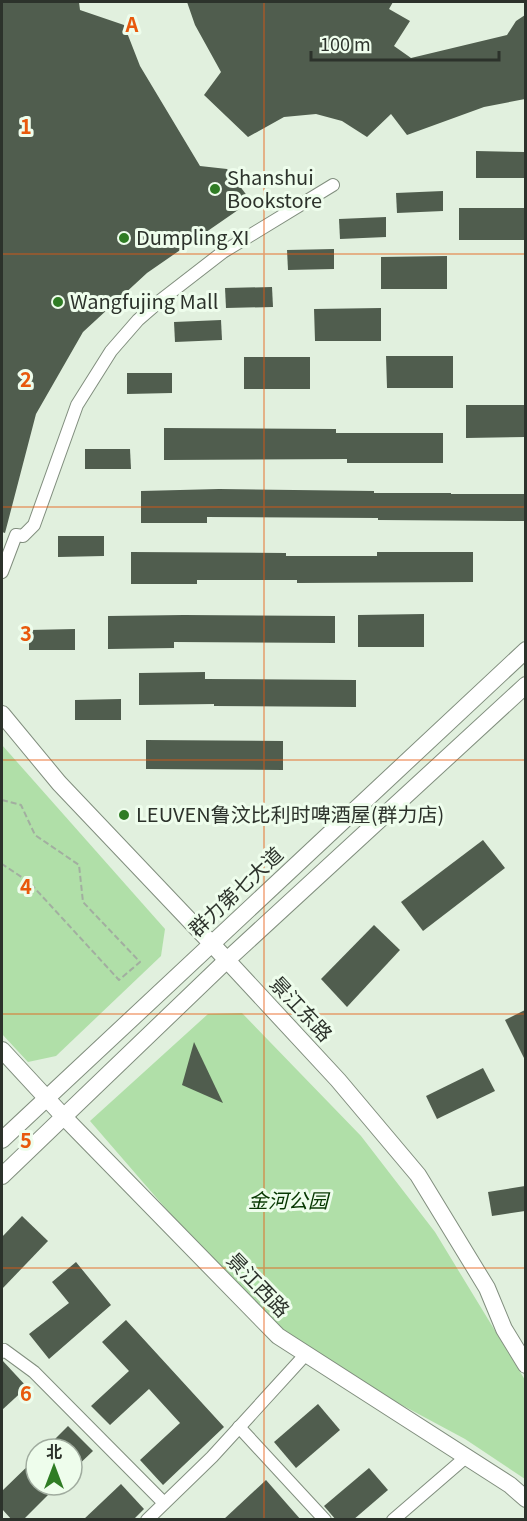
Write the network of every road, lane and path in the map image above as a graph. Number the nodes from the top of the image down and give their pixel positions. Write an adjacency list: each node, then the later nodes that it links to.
1 (333, 185): 2 (street)
2 (2, 572)
3 (525, 650): 8 (main road, 群力第七大道)
4 (525, 685): 9 (main road)
5 (2, 714): 8 (main road, 景江东路)
6 (2, 800): 7 (path)
7 (2, 864)
8 (212, 943): 9 (main road, 景江东路); 11 (main road, 群力第七大道)
9 (227, 960): 12 (main road); 17 (main road, 景江东路)
10 (2, 1050): 11 (main road, 景江西路)
11 (47, 1098): 12 (main road, 景江西路); 13 (main road, 群力第七大道)
12 (63, 1117): 14 (main road); 16 (main road, 景江西路)
13 (2, 1140)
14 (2, 1176)
15 (2, 1352): 21 (street)
16 (306, 1354): 18 (street); 19 (main road, 景江西路)
17 (525, 1365)
18 (239, 1426): 21 (street); 23 (street)
19 (466, 1457): 20 (main road, 景江西路); 24 (street)
20 (525, 1499)
21 (164, 1503): 22 (street)
22 (147, 1520)
23 (325, 1520)
24 (393, 1520)

